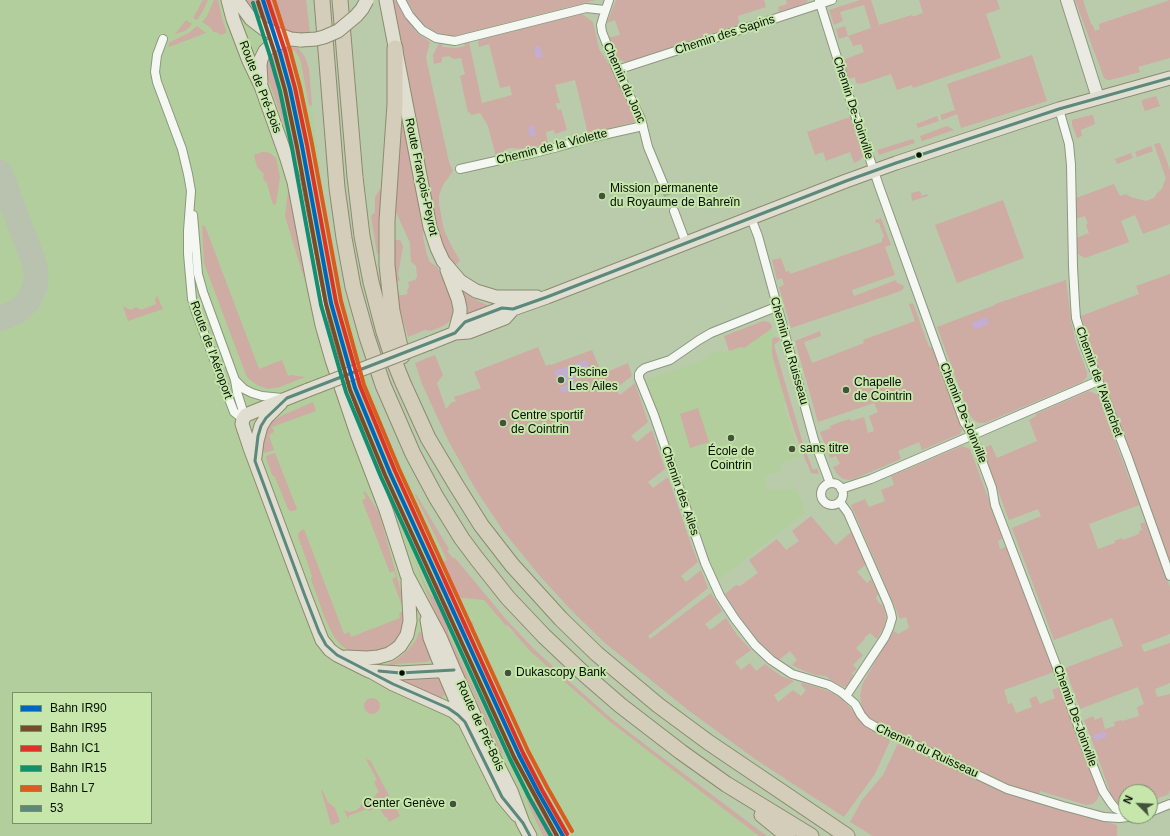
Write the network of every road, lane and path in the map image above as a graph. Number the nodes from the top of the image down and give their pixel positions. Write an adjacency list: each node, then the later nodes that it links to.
1 (228, 0): 18 (main road, Route de Pré-Bois)
2 (237, 0): 14 (main road)
3 (322, 0): 50 (highway)
4 (340, 0): 38 (highway)
5 (367, 0): 14 (main road, bridge)
6 (386, 0): 15 (main road, Route François-Peyrot)
7 (401, 0): 12 (street)
8 (609, 0): 12 (street, Chemin du Jonc)
9 (832, 0): 11 (street, Chemin des Sapins)
10 (1067, 0): 19 (street)
11 (819, 2): 16 (street, Chemin des Sapins); 23 (street, Chemin De-Joinville)
12 (605, 10): 16 (street, Chemin du Jonc)
13 (163, 39): 25 (street, Route de l'Aéroport)
14 (296, 40): 18 (main road)
15 (395, 48): 29 (main road, Route François-Peyrot); 38 (highway)
16 (617, 70): 21 (street, Chemin du Jonc)
17 (1170, 78): 19 (main road)
18 (261, 86): 43 (main road, Route de Pré-Bois)
19 (1098, 98): 20 (main road)
20 (1059, 109): 23 (main road); 34 (street, Chemin de l'Avanchet)
21 (643, 126): 22 (street, Chemin de la Violette); 24 (street, Chemin du Jonc)
22 (460, 169)
23 (874, 171): 27 (main road); 37 (street, Chemin De-Joinville)
24 (665, 188)
25 (190, 204): 33 (street, Route de l'Aéroport); 36 (street, Route de l'Aéroport)
26 (674, 211): 28 (street)
27 (751, 218): 28 (main road); 31 (street, Chemin du Ruisseau)
28 (686, 243): 30 (main road)
29 (443, 261): 30 (main road, Route François-Peyrot); 32 (main road)
30 (547, 297): 32 (main road)
31 (776, 307): 40 (street, Chemin du Ruisseau); 48 (street, Chemin des Ailes)
32 (455, 333): 35 (main road, bridge)
33 (236, 380): 35 (street, Route de l'Aéroport); 36 (street, Route de l'Aéroport)
34 (1098, 381): 37 (street); 44 (street, Chemin de l'Avanchet)
35 (287, 398): 36 (main road); 39 (main road)
36 (243, 419): 39 (main road, Route de l'Aéroport)
37 (972, 434): 41 (street); 51 (street, Chemin De-Joinville)
38 (437, 453): 58 (highway)
39 (255, 461): 45 (main road, Route de l'Aéroport)
40 (830, 484): 41 (street); 42 (street)
41 (841, 489): 42 (street)
42 (840, 502): 48 (street)
43 (407, 575): 45 (main road); 47 (main road, Route de Pré-Bois)
44 (1170, 576)
45 (337, 655): 46 (main road, Route de l'Aéroport)
46 (370, 671): 47 (main road, Route de l'Aéroport); 49 (main road)
47 (448, 671): 49 (main road, Route de Pré-Bois); 57 (main road, Route de Pré-Bois)
48 (846, 696): 55 (street, Chemin du Ruisseau)
49 (465, 722): 57 (main road, Route de Pré-Bois)
50 (726, 784): 60 (highway); 61 (highway)
51 (1110, 803): 53 (street); 55 (street)
52 (1170, 804): 54 (street)
53 (1118, 809)
54 (1158, 809)
55 (1104, 817): 56 (street, Chemin du Ruisseau)
56 (1118, 818)
57 (523, 823): 59 (main road, Route de Pré-Bois)
58 (842, 832): 62 (highway)
59 (530, 836)
60 (788, 836)
61 (811, 836)
62 (851, 836)

